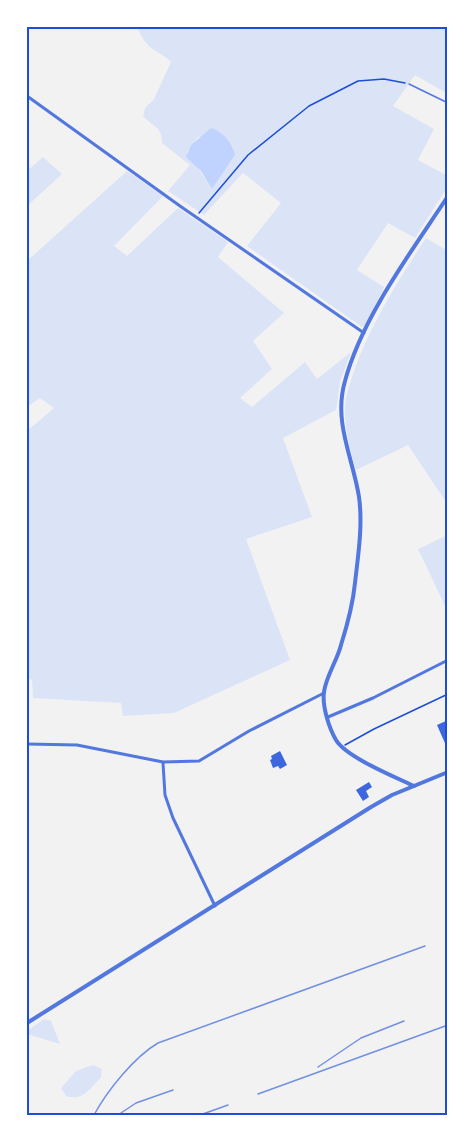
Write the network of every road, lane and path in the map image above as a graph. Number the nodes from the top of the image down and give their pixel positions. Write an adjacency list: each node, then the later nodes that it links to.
1 (409, 84): 3 (lane); 5 (path)
2 (27, 96): 5 (street)
3 (448, 103)
4 (448, 196): 6 (street)
5 (197, 216): 6 (street)
6 (364, 333): 8 (street)
7 (448, 660): 10 (street)
8 (324, 693): 10 (street); 13 (street)
9 (448, 694): 12 (path)
10 (328, 717): 12 (street)
11 (27, 744): 13 (street)
12 (342, 747): 15 (street)
13 (163, 762): 16 (street)
14 (448, 772): 15 (street)
15 (414, 786): 16 (street)
16 (215, 906): 17 (street)
17 (27, 1023)

